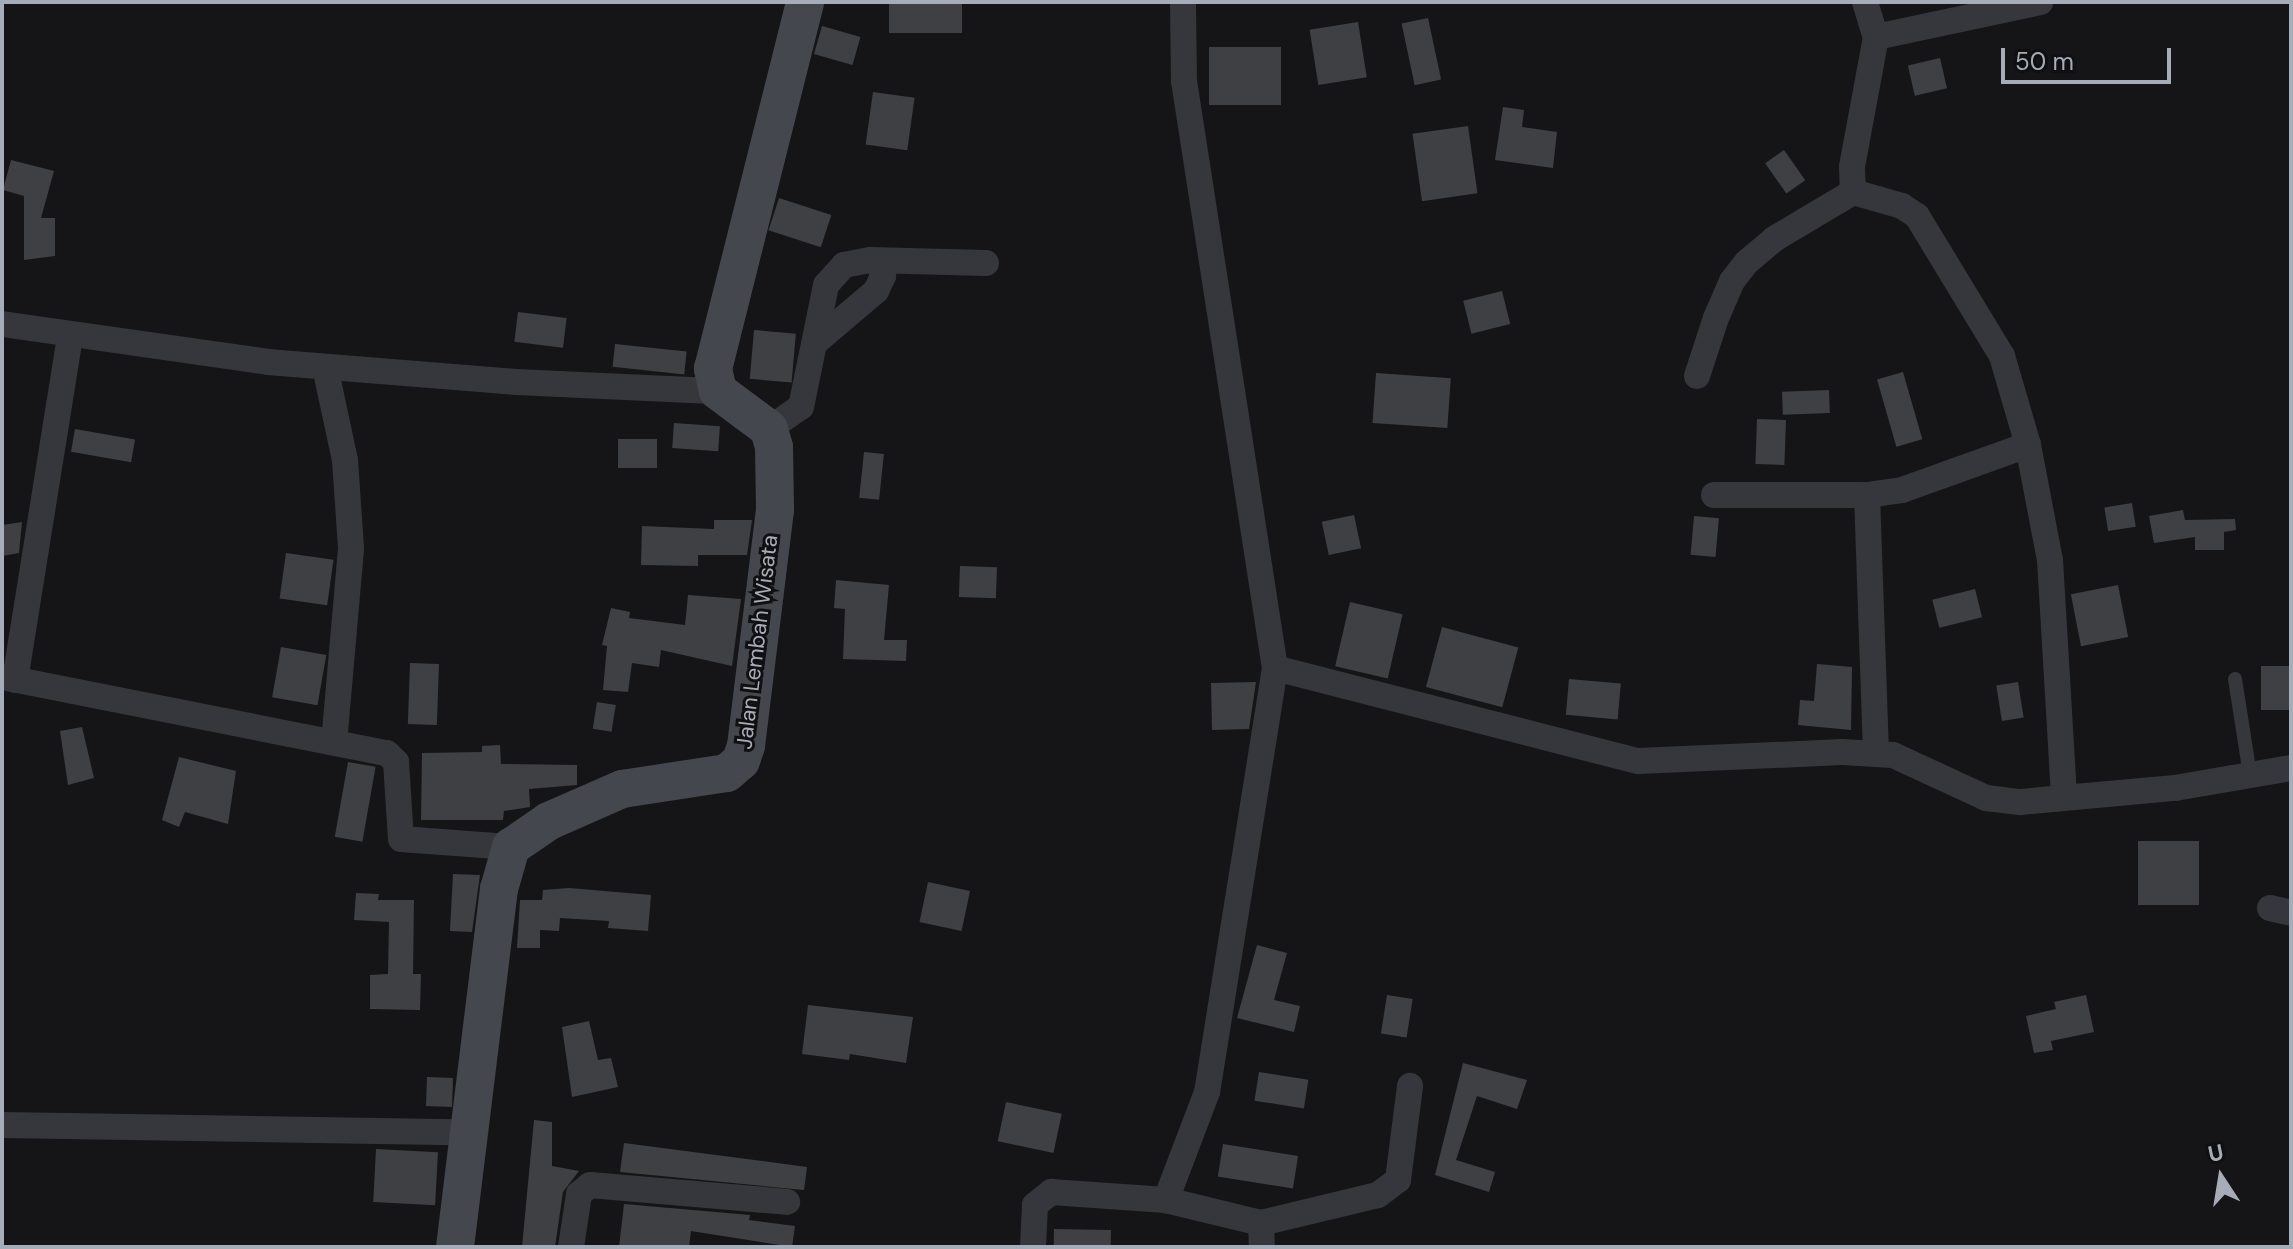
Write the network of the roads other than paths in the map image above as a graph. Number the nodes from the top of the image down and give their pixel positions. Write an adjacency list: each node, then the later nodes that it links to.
1 (805, 2): 14 (street)
2 (1183, 2): 19 (street)
3 (1865, 2): 5 (street)
4 (2040, 2): 5 (street)
5 (1876, 37): 6 (street)
6 (1853, 192): 13 (street); 16 (street)
7 (879, 263): 8 (street); 11 (street); 11 (street)
8 (986, 263)
9 (2, 324): 10 (street)
10 (70, 337): 12 (street); 20 (street)
11 (818, 340): 15 (street)
12 (325, 367): 14 (street); 22 (street)
13 (1697, 376)
14 (718, 391): 15 (street)
15 (769, 429): 27 (street, Jalan Lembah Wisata)
16 (2028, 445): 18 (street); 26 (street)
17 (1714, 495): 18 (street)
18 (1867, 495): 23 (street)
19 (1275, 668): 23 (street); 31 (street)
20 (8, 678): 22 (street)
21 (2235, 679): 25 (lane)
22 (334, 742): 27 (street)
23 (1876, 754): 26 (street)
24 (2291, 768): 25 (street)
25 (2250, 775): 26 (street)
26 (2064, 796)
27 (511, 847): 30 (street)
28 (1410, 1086): 33 (street)
29 (2, 1125): 30 (street)
30 (473, 1132): 34 (street)
31 (1166, 1200): 33 (street); 36 (street)
32 (787, 1202): 35 (street)
33 (1262, 1235)
34 (455, 1247)
35 (571, 1247)
36 (1033, 1247)

